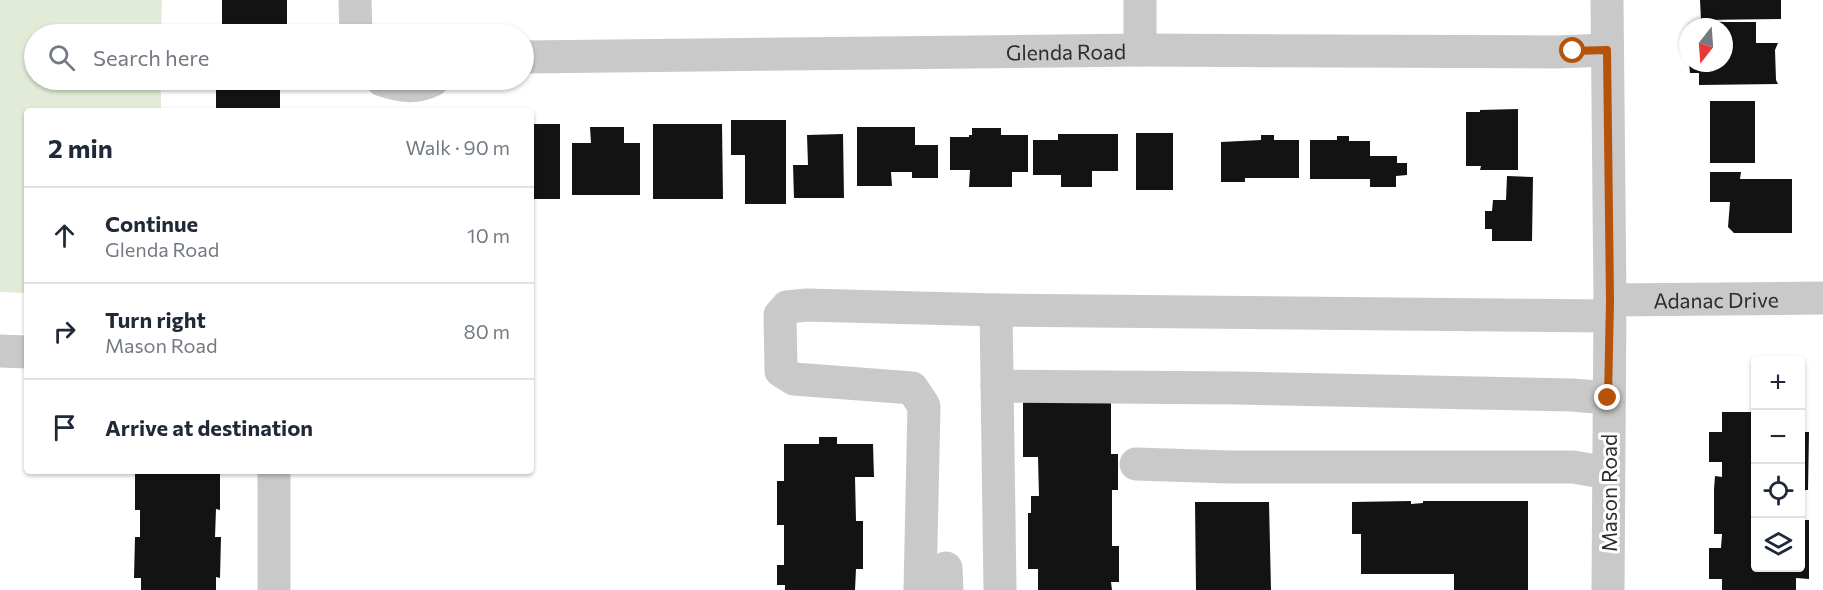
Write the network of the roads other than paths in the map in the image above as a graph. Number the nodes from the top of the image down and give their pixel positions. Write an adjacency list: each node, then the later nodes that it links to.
1 (355, 0): 4 (street)
2 (1140, 0): 5 (street)
3 (1607, 0): 6 (street, Mason Road)
4 (356, 24)
5 (1140, 50): 6 (street, Glenda Road); 7 (street, Glenda Road)
6 (1607, 50): 9 (street, Mason Road)
7 (534, 57)
8 (1823, 298): 9 (street, Adanac Drive)
9 (1609, 308): 10 (street, Adanac Drive); 14 (street, Mason Road)
10 (996, 310): 13 (street); 19 (street, Adanac Drive)
11 (0, 351): 12 (street)
12 (24, 352)
13 (997, 386): 14 (street); 20 (street)
14 (1608, 398): 16 (street, Mason Road)
15 (1136, 464): 16 (street)
16 (1608, 473): 21 (street, Mason Road)
17 (274, 474): 18 (street)
18 (274, 590)
19 (920, 590)
20 (1000, 590)
21 (1608, 590)

